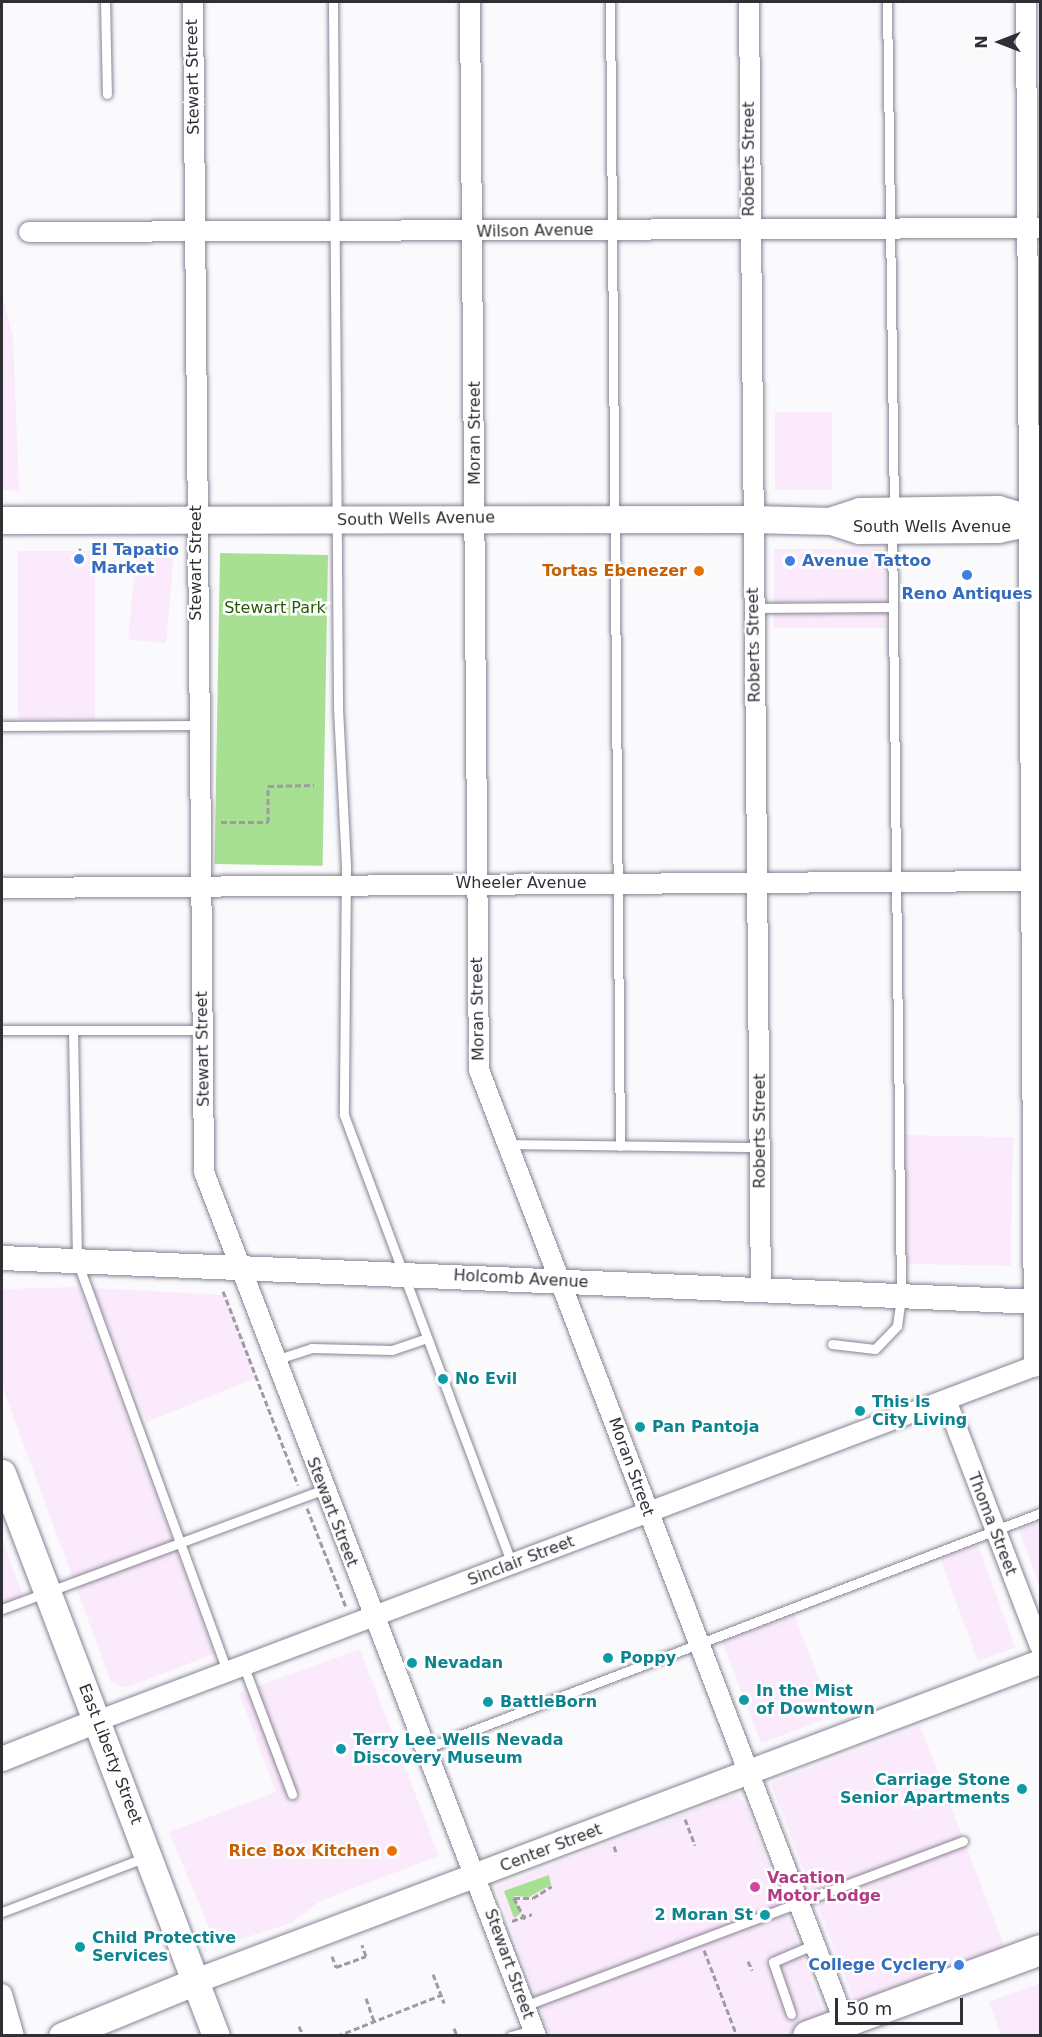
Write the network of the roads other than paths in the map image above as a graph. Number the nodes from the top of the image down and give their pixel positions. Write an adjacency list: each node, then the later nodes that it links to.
1 (105, 2): 9 (lane)
2 (193, 2): 13 (street, Stewart Street)
3 (333, 2): 16 (lane)
4 (470, 2): 17 (street, Moran Street)
5 (610, 2): 11 (lane)
6 (749, 2): 14 (street, Roberts Street)
7 (887, 2): 12 (lane)
8 (1026, 2): 10 (street)
9 (107, 94)
10 (1035, 229): 12 (street, Wilson Avenue); 23 (street)
11 (612, 230): 14 (street, Wilson Avenue); 17 (street, Wilson Avenue); 19 (lane)
12 (890, 230): 14 (street, Wilson Avenue); 22 (lane)
13 (195, 231): 15 (street, Wilson Avenue); 16 (street, Wilson Avenue); 25 (street, Stewart Street)
14 (749, 231): 20 (street, Roberts Street)
15 (30, 232)
16 (333, 232): 17 (street, Wilson Avenue); 24 (lane)
17 (474, 232): 18 (street, Moran Street)
18 (475, 518): 19 (main road, South Wells Avenue); 24 (main road, South Wells Avenue); 33 (street, Moran Street)
19 (618, 518): 20 (main road, South Wells Avenue); 32 (lane)
20 (753, 519): 22 (main road, South Wells Avenue); 27 (street, Roberts Street)
21 (2, 520): 25 (main road, South Wells Avenue)
22 (893, 520): 23 (main road, South Wells Avenue); 26 (lane)
23 (1037, 520): 31 (street)
24 (336, 521): 25 (main road, South Wells Avenue); 35 (lane)
25 (196, 522): 28 (street, Stewart Street)
26 (892, 607): 27 (lane); 30 (lane)
27 (754, 608): 34 (street, Roberts Street)
28 (197, 725): 29 (lane); 36 (street, Stewart Street)
29 (2, 726)
30 (894, 881): 31 (street, Wheeler Avenue); 34 (street, Wheeler Avenue); 50 (lane)
31 (1037, 881): 51 (street)
32 (619, 882): 33 (street, Wheeler Avenue); 34 (street, Wheeler Avenue); 42 (lane)
33 (477, 883): 35 (street, Wheeler Avenue); 41 (street, Moran Street)
34 (757, 883): 43 (street, Roberts Street)
35 (343, 884): 36 (street, Wheeler Avenue); 47 (lane)
36 (200, 887): 37 (street, Wheeler Avenue); 40 (street, Stewart Street)
37 (2, 888)
38 (2, 1030): 39 (lane)
39 (74, 1030): 40 (lane); 45 (lane)
40 (203, 1030): 46 (street, Stewart Street)
41 (507, 1144): 42 (lane); 48 (street, Moran Street)
42 (620, 1146): 43 (lane)
43 (761, 1147): 49 (street, Roberts Street)
44 (2, 1258): 45 (street, Holcomb Avenue)
45 (76, 1261): 46 (street, Holcomb Avenue); 62 (lane)
46 (240, 1268): 47 (street, Holcomb Avenue); 54 (street, Stewart Street)
47 (403, 1274): 48 (street, Holcomb Avenue); 52 (lane)
48 (560, 1281): 49 (street, Holcomb Avenue); 59 (street, Moran Street)
49 (761, 1289): 50 (street, Holcomb Avenue)
50 (902, 1296): 51 (street, Holcomb Avenue); 53 (lane)
51 (1039, 1302): 55 (street)
52 (427, 1338): 54 (lane); 63 (lane)
53 (832, 1344)
54 (275, 1360): 58 (street, Stewart Street)
55 (1037, 1365): 56 (street, Sinclair Street)
56 (946, 1400): 59 (street, Sinclair Street); 61 (street, Thoma Street)
57 (2, 1473): 64 (main road, East Liberty Street)
58 (324, 1489): 62 (lane); 66 (street, Stewart Street)
59 (648, 1513): 63 (street, Sinclair Street); 67 (street, Moran Street)
60 (1041, 1513): 61 (lane)
61 (995, 1531): 67 (lane); 68 (street, Thoma Street)
62 (183, 1544): 64 (lane); 70 (lane)
63 (512, 1565): 66 (street, Sinclair Street)
64 (48, 1591): 65 (lane); 71 (main road, East Liberty Street)
65 (2, 1609)
66 (372, 1618): 70 (street, Sinclair Street); 72 (street, Stewart Street)
67 (698, 1643): 72 (lane); 74 (street, Moran Street)
68 (1041, 1646)
69 (1041, 1662): 74 (street, Center Street)
70 (236, 1670): 71 (street, Sinclair Street); 75 (lane)
71 (97, 1721): 73 (street, Sinclair Street); 77 (main road, East Liberty Street)
72 (423, 1749): 78 (street, Stewart Street)
73 (2, 1759)
74 (749, 1773): 78 (street, Center Street); 79 (street, Moran Street)
75 (292, 1794)
76 (963, 1841): 79 (lane)
77 (148, 1856): 80 (lane); 84 (main road, East Liberty Street)
78 (476, 1876): 84 (street, Center Street); 86 (street, Stewart Street)
79 (800, 1903): 81 (street, Moran Street); 86 (lane)
80 (2, 1912)
81 (815, 1944): 87 (lane); 88 (street, Moran Street)
82 (1041, 1950): 88 (main road)
83 (1041, 1968): 88 (main road)
84 (196, 1981): 91 (main road, Center Street); 92 (main road, East Liberty Street)
85 (2, 1994): 90 (street)
86 (524, 2006): 89 (street, Stewart Street)
87 (799, 2025): 88 (main road)
88 (853, 2028)
89 (531, 2034): 93 (lane)
90 (14, 2036)
91 (62, 2036)
92 (216, 2036)
93 (511, 2036)

